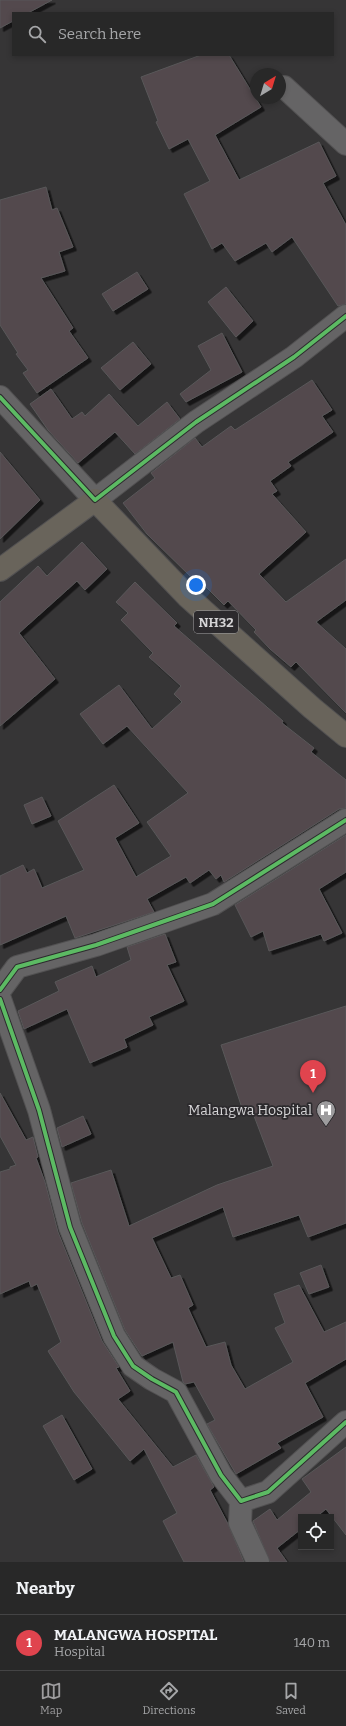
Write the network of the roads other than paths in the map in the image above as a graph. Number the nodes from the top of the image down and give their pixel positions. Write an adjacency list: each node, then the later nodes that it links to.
1 (286, 89): 2 (street)
2 (346, 144)
3 (346, 316): 5 (street)
4 (0, 397): 5 (street)
5 (95, 500): 6 (main road); 7 (main road, NH32)
6 (0, 570)
7 (346, 736)
8 (346, 820): 9 (street)
9 (0, 990)
10 (0, 999): 12 (street)
11 (346, 1422): 12 (street)
12 (241, 1501): 13 (street)
13 (258, 1562)

